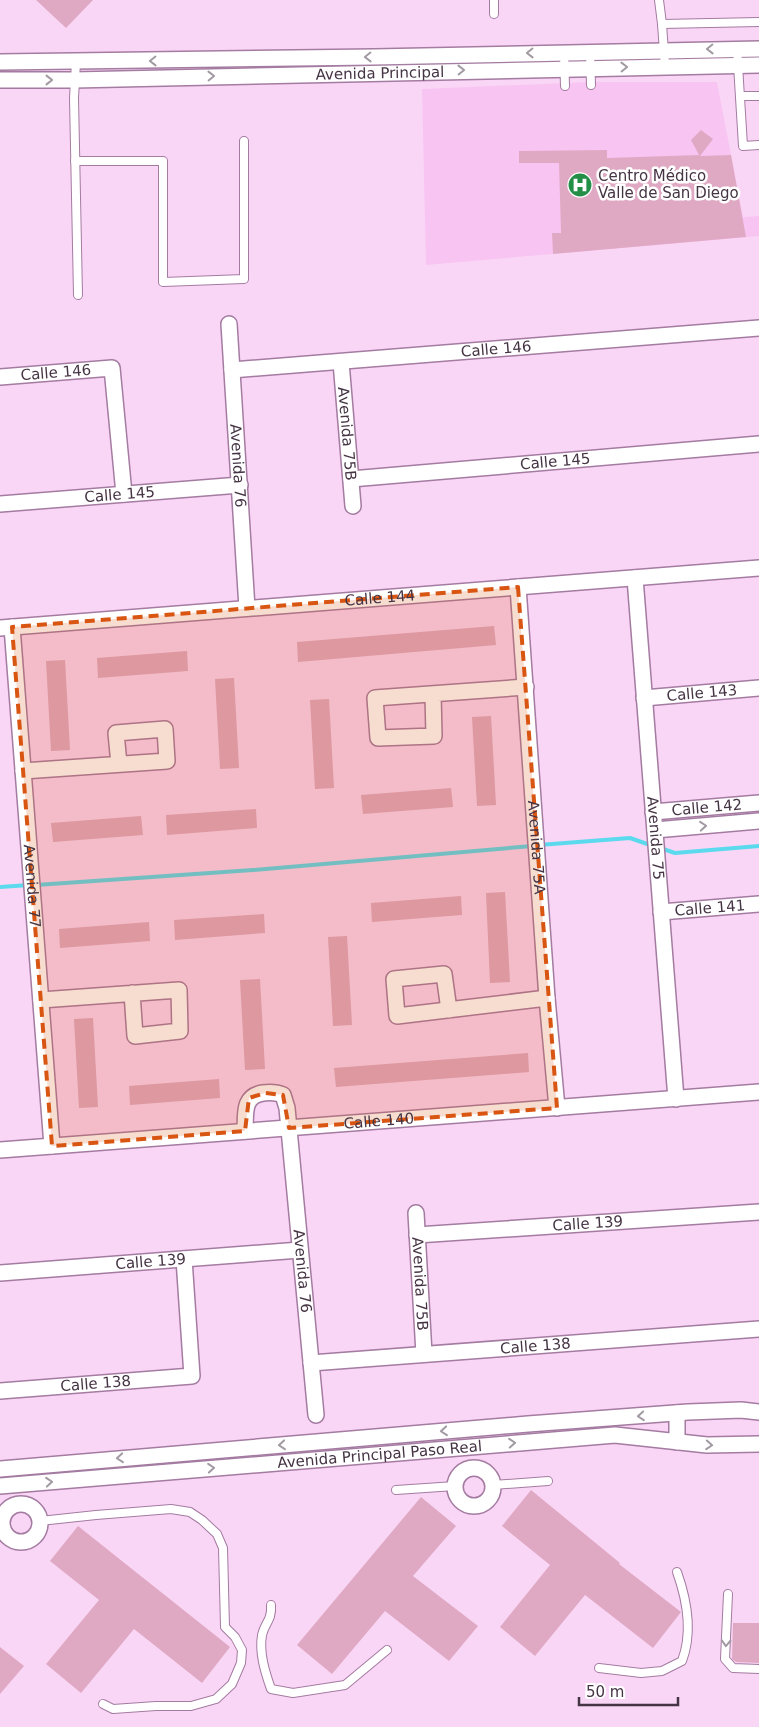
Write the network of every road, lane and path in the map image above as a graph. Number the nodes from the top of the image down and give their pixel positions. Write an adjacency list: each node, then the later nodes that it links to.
1 (494, 0): 3 (lane)
2 (659, 0): 5 (lane)
3 (494, 14)
4 (759, 22): 5 (lane)
5 (662, 24): 8 (lane)
6 (759, 48): 7 (street, Avenida Principal)
7 (737, 49): 8 (street, Avenida Principal, one-way to 8); 14 (lane)
8 (665, 50): 11 (street, Avenida Principal); 16 (lane)
9 (564, 53): 10 (street, Avenida Principal, one-way to 10); 11 (street, Avenida Principal); 17 (lane)
10 (296, 58): 13 (street, Avenida Principal, one-way to 13); 18 (street)
11 (590, 60): 16 (street, Avenida Principal, one-way to 16); 17 (street, Avenida Principal); 21 (lane)
12 (0, 62): 13 (street, Avenida Principal)
13 (76, 62): 20 (lane)
14 (738, 65): 15 (street, Avenida Principal); 16 (street, Avenida Principal); 23 (lane)
15 (759, 65)
16 (666, 66)
17 (565, 68): 18 (street, Avenida Principal, one-way to 17); 22 (lane)
18 (297, 74): 20 (street, Avenida Principal, one-way to 18)
19 (0, 80): 20 (street, Avenida Principal, one-way to 20)
20 (74, 80): 27 (lane)
21 (591, 85)
22 (565, 86)
23 (740, 96): 24 (lane); 26 (lane)
24 (759, 96)
25 (244, 141): 27 (lane)
26 (759, 145)
27 (75, 161): 28 (lane)
28 (78, 295)
29 (229, 324): 32 (street, Avenida 76)
30 (759, 328): 31 (street, Calle 146)
31 (341, 362): 32 (street, Calle 146); 35 (street, Avenida 75B)
32 (232, 370): 36 (street, Avenida 76)
33 (0, 377): 37 (street, Calle 146)
34 (759, 444): 35 (street, Calle 145)
35 (351, 479): 39 (street, Avenida 75B)
36 (240, 485): 37 (street, Calle 145); 43 (street, Avenida 76)
37 (124, 494): 38 (street, Calle 145)
38 (0, 504)
39 (353, 506)
40 (759, 568): 41 (street, Calle 144)
41 (635, 578): 42 (street, Calle 144); 48 (street, Avenida 75)
42 (518, 587): 43 (street, Calle 144); 45 (street, Avenida 75A)
43 (247, 608): 44 (street, Calle 144)
44 (6, 627): 50 (street, Avenida 77)
45 (526, 687): 47 (street); 58 (street, Avenida 75A)
46 (759, 688): 48 (street, Calle 143)
47 (432, 694): 47 (street)
48 (644, 698): 52 (street, Avenida 75)
49 (118, 764): 50 (street)
50 (23, 772): 59 (street, Avenida 77)
51 (759, 803): 52 (street, Calle 142)
52 (653, 812): 54 (street, Avenida 75)
53 (759, 821): 54 (street, Calle 142, one-way to 53)
54 (655, 840): 56 (street, Avenida 75)
55 (759, 904): 56 (street, Calle 141)
56 (661, 912): 62 (street, Avenida 75)
57 (132, 994): 59 (street)
58 (547, 998): 60 (street); 63 (street, Avenida 75A)
59 (41, 1000): 66 (street, Avenida 77)
60 (449, 1010)
61 (759, 1092): 62 (street, Calle 140)
62 (676, 1098): 63 (street, Calle 140)
63 (557, 1108): 64 (street, Calle 140)
64 (289, 1128): 65 (street, Calle 140); 65 (street, Avenida 76); 71 (street, Avenida 76)
65 (245, 1131): 66 (street, Calle 140)
66 (52, 1146): 67 (street, Calle 140)
67 (0, 1150)
68 (759, 1212): 70 (street, Calle 139)
69 (416, 1213): 70 (street, Avenida 75B)
70 (417, 1235): 75 (street, Avenida 75B)
71 (300, 1250): 72 (street, Calle 139); 76 (street, Avenida 76)
72 (184, 1259): 73 (street, Calle 139); 77 (street, Calle 138)
73 (0, 1273)
74 (759, 1329): 75 (street, Calle 138)
75 (424, 1354): 76 (street, Calle 138)
76 (311, 1363): 80 (street, Avenida 76)
77 (0, 1391)
78 (759, 1412): 79 (street, Avenida Principal Paso Real)
79 (677, 1413): 81 (street, Avenida Principal Paso Real, one-way to 81); 82 (street)
80 (316, 1415)
81 (476, 1428): 84 (street); 85 (street, Avenida Principal Paso Real, one-way to 85)
82 (677, 1442): 83 (street, Avenida Principal Paso Real, one-way to 83); 84 (street, Avenida Principal Paso Real, one-way to 82)
83 (759, 1444)
84 (477, 1446): 87 (street); 89 (street, Avenida Principal Paso Real, one-way to 84)
85 (23, 1467): 86 (street, Avenida Principal Paso Real); 89 (street)
86 (0, 1468)
87 (473, 1468): 90 (street); 92 (street)
88 (548, 1481): 90 (lane)
89 (24, 1484): 91 (street, Avenida Principal Paso Real); 94 (street)
90 (493, 1485): 92 (street)
91 (0, 1486)
92 (455, 1486): 93 (lane)
93 (396, 1490)
94 (17, 1504): 95 (street); 96 (street)
95 (40, 1521): 96 (street); 103 (lane)
96 (1, 1522)
97 (677, 1572): 101 (lane)
98 (728, 1594): 102 (lane, one-way to 102)
99 (271, 1605): 100 (lane)
100 (387, 1650)
101 (599, 1668)
102 (759, 1669)
103 (103, 1704)

